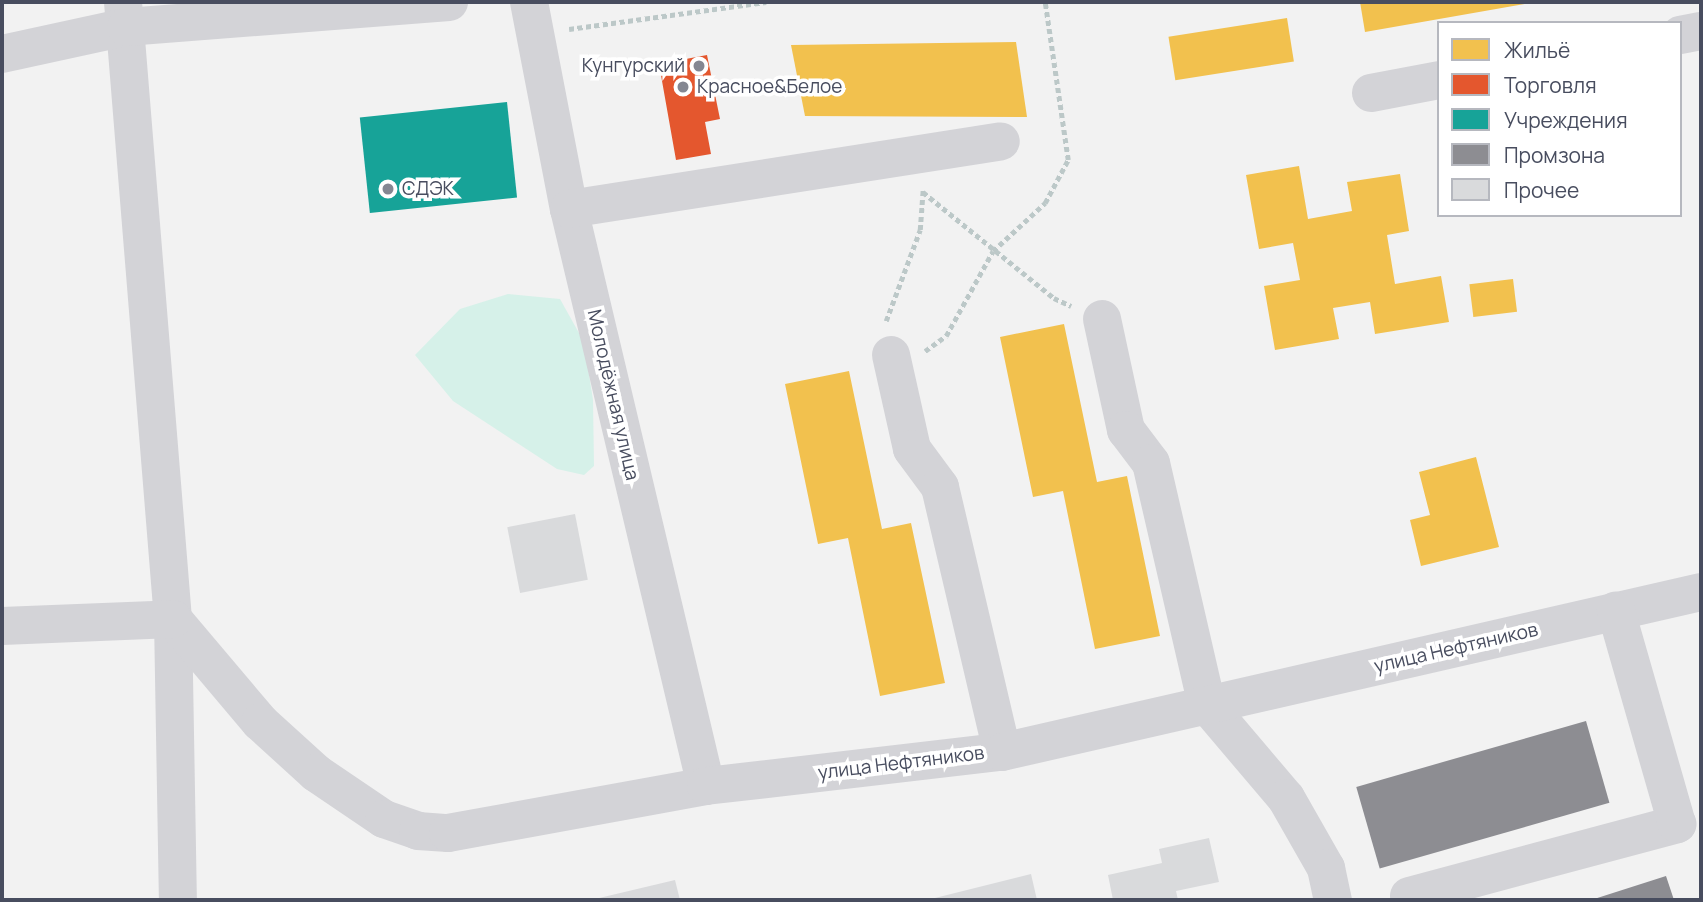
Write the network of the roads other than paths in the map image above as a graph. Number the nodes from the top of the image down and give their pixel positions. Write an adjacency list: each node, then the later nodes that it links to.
1 (449, 2): 2 (street)
2 (125, 15): 6 (street); 15 (street)
3 (532, 18): 10 (street, Молодёжная улица)
4 (1701, 31): 5 (street)
5 (1682, 35)
6 (2, 54)
7 (1437, 80): 8 (street)
8 (1371, 93)
9 (1001, 141): 10 (street)
10 (569, 209): 19 (street, Молодёжная улица)
11 (1102, 319): 17 (street)
12 (891, 355): 18 (street)
13 (1701, 592): 14 (street, улица Нефтяников)
14 (1616, 611): 17 (street, улица Нефтяников); 20 (street)
15 (173, 619): 16 (street); 19 (street, улица Нефтяников); 21 (street)
16 (2, 626)
17 (1207, 705): 18 (street, улица Нефтяников); 22 (street)
18 (1002, 752): 19 (street, улица Нефтяников)
19 (706, 786)
20 (1409, 896)
21 (178, 900)
22 (1333, 900)

